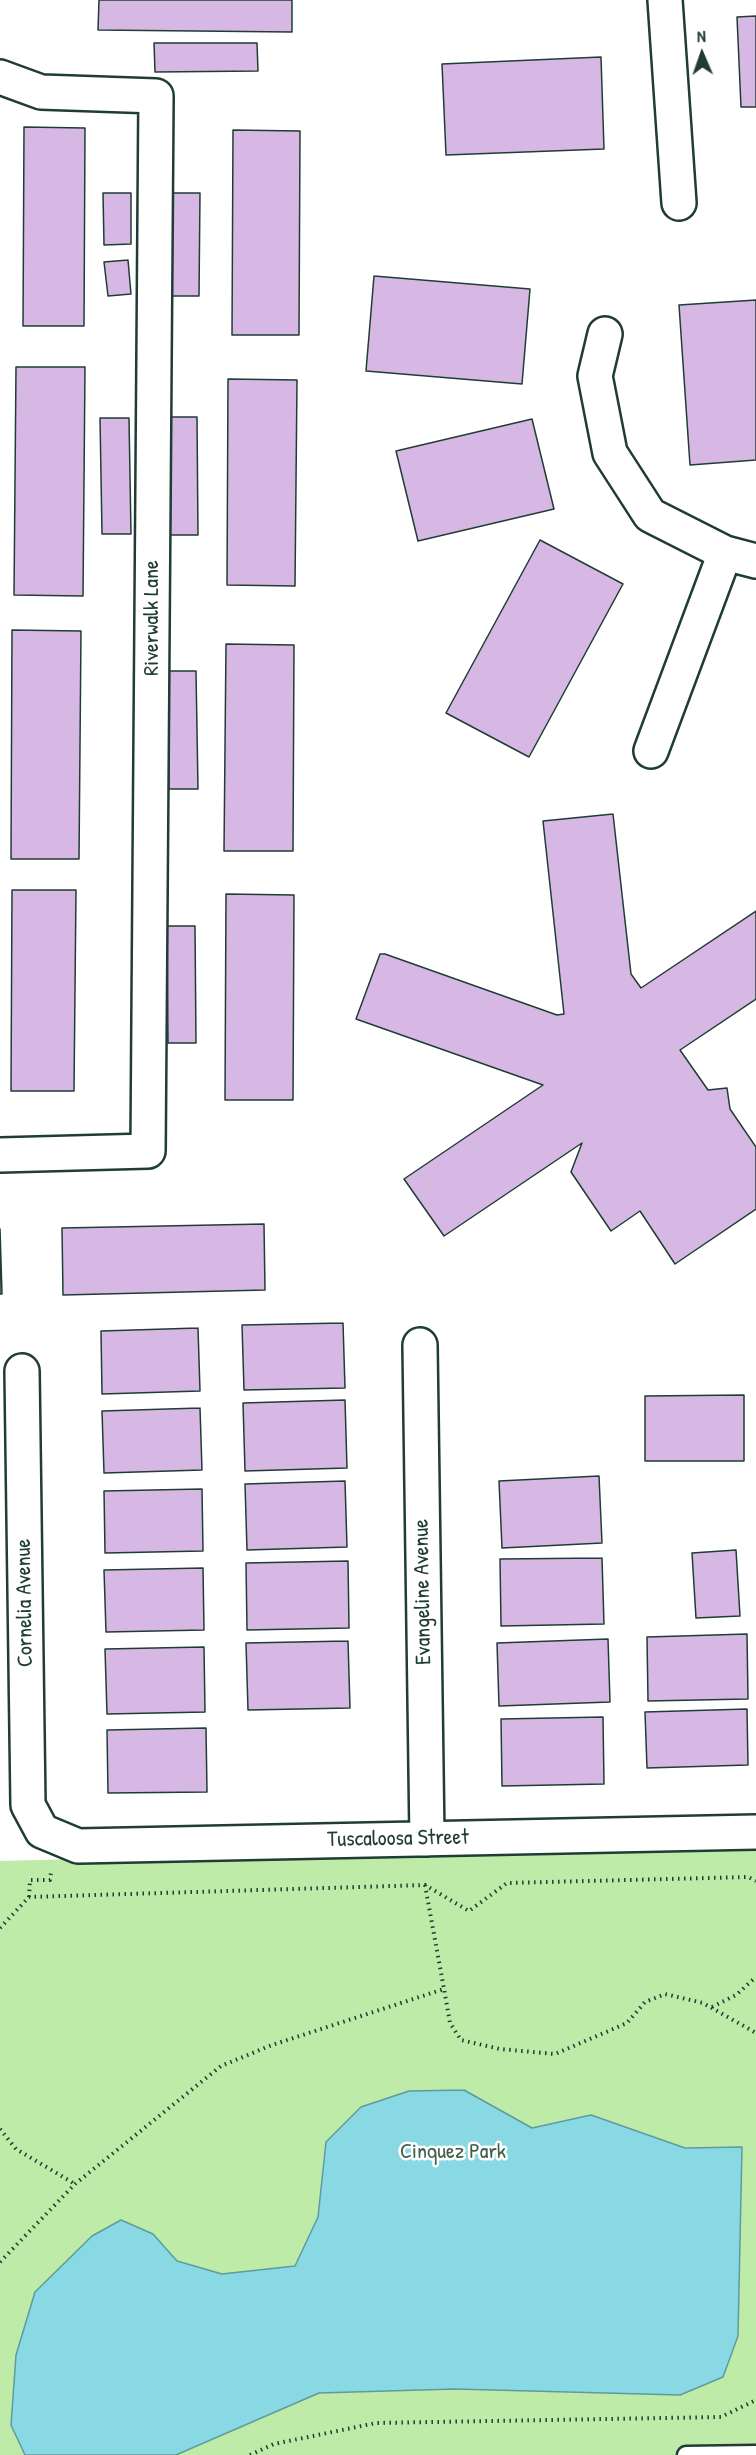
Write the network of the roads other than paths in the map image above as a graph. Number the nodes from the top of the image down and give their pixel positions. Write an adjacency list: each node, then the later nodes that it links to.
1 (665, 0): 3 (street)
2 (0, 77): 8 (street, Riverwalk Lane)
3 (679, 203)
4 (605, 334): 5 (street)
5 (724, 553): 6 (street); 7 (street)
6 (756, 561)
7 (651, 752)
8 (0, 1155)
9 (420, 1345): 13 (street, Evangeline Avenue)
10 (22, 1371): 11 (street, Cornelia Avenue)
11 (42, 1831): 13 (street, Tuscaloosa Street)
12 (756, 1832): 13 (street, Tuscaloosa Street)
13 (427, 1839)
14 (756, 2454): 15 (lane)
15 (686, 2455)

